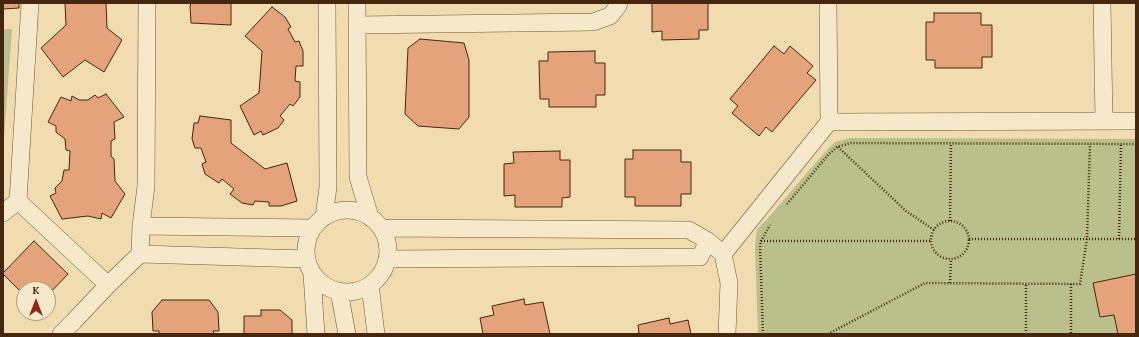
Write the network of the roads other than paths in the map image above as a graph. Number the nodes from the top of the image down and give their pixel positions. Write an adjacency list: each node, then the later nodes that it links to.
1 (30, 3): 12 (street)
2 (147, 3): 16 (street)
3 (327, 3): 14 (street)
4 (357, 3): 8 (street)
5 (619, 3): 8 (street)
6 (828, 3): 11 (street)
7 (1102, 3): 9 (street)
8 (357, 24): 15 (street)
9 (1104, 121): 10 (street); 11 (street)
10 (1136, 121)
11 (829, 122): 19 (street)
12 (18, 201): 13 (street); 22 (street)
13 (3, 213)
14 (318, 222): 15 (street); 16 (street); 21 (street)
15 (376, 222): 17 (street); 20 (street)
16 (141, 226): 18 (street)
17 (708, 241): 19 (street); 20 (street)
18 (140, 254): 21 (street); 22 (street)
19 (723, 254): 29 (street)
20 (387, 259): 23 (street)
21 (309, 266): 24 (street); 26 (street)
22 (108, 285): 25 (street)
23 (370, 285): 24 (street); 28 (street)
24 (339, 291): 27 (street)
25 (61, 334)
26 (316, 334)
27 (347, 334)
28 (376, 334)
29 (727, 334)

